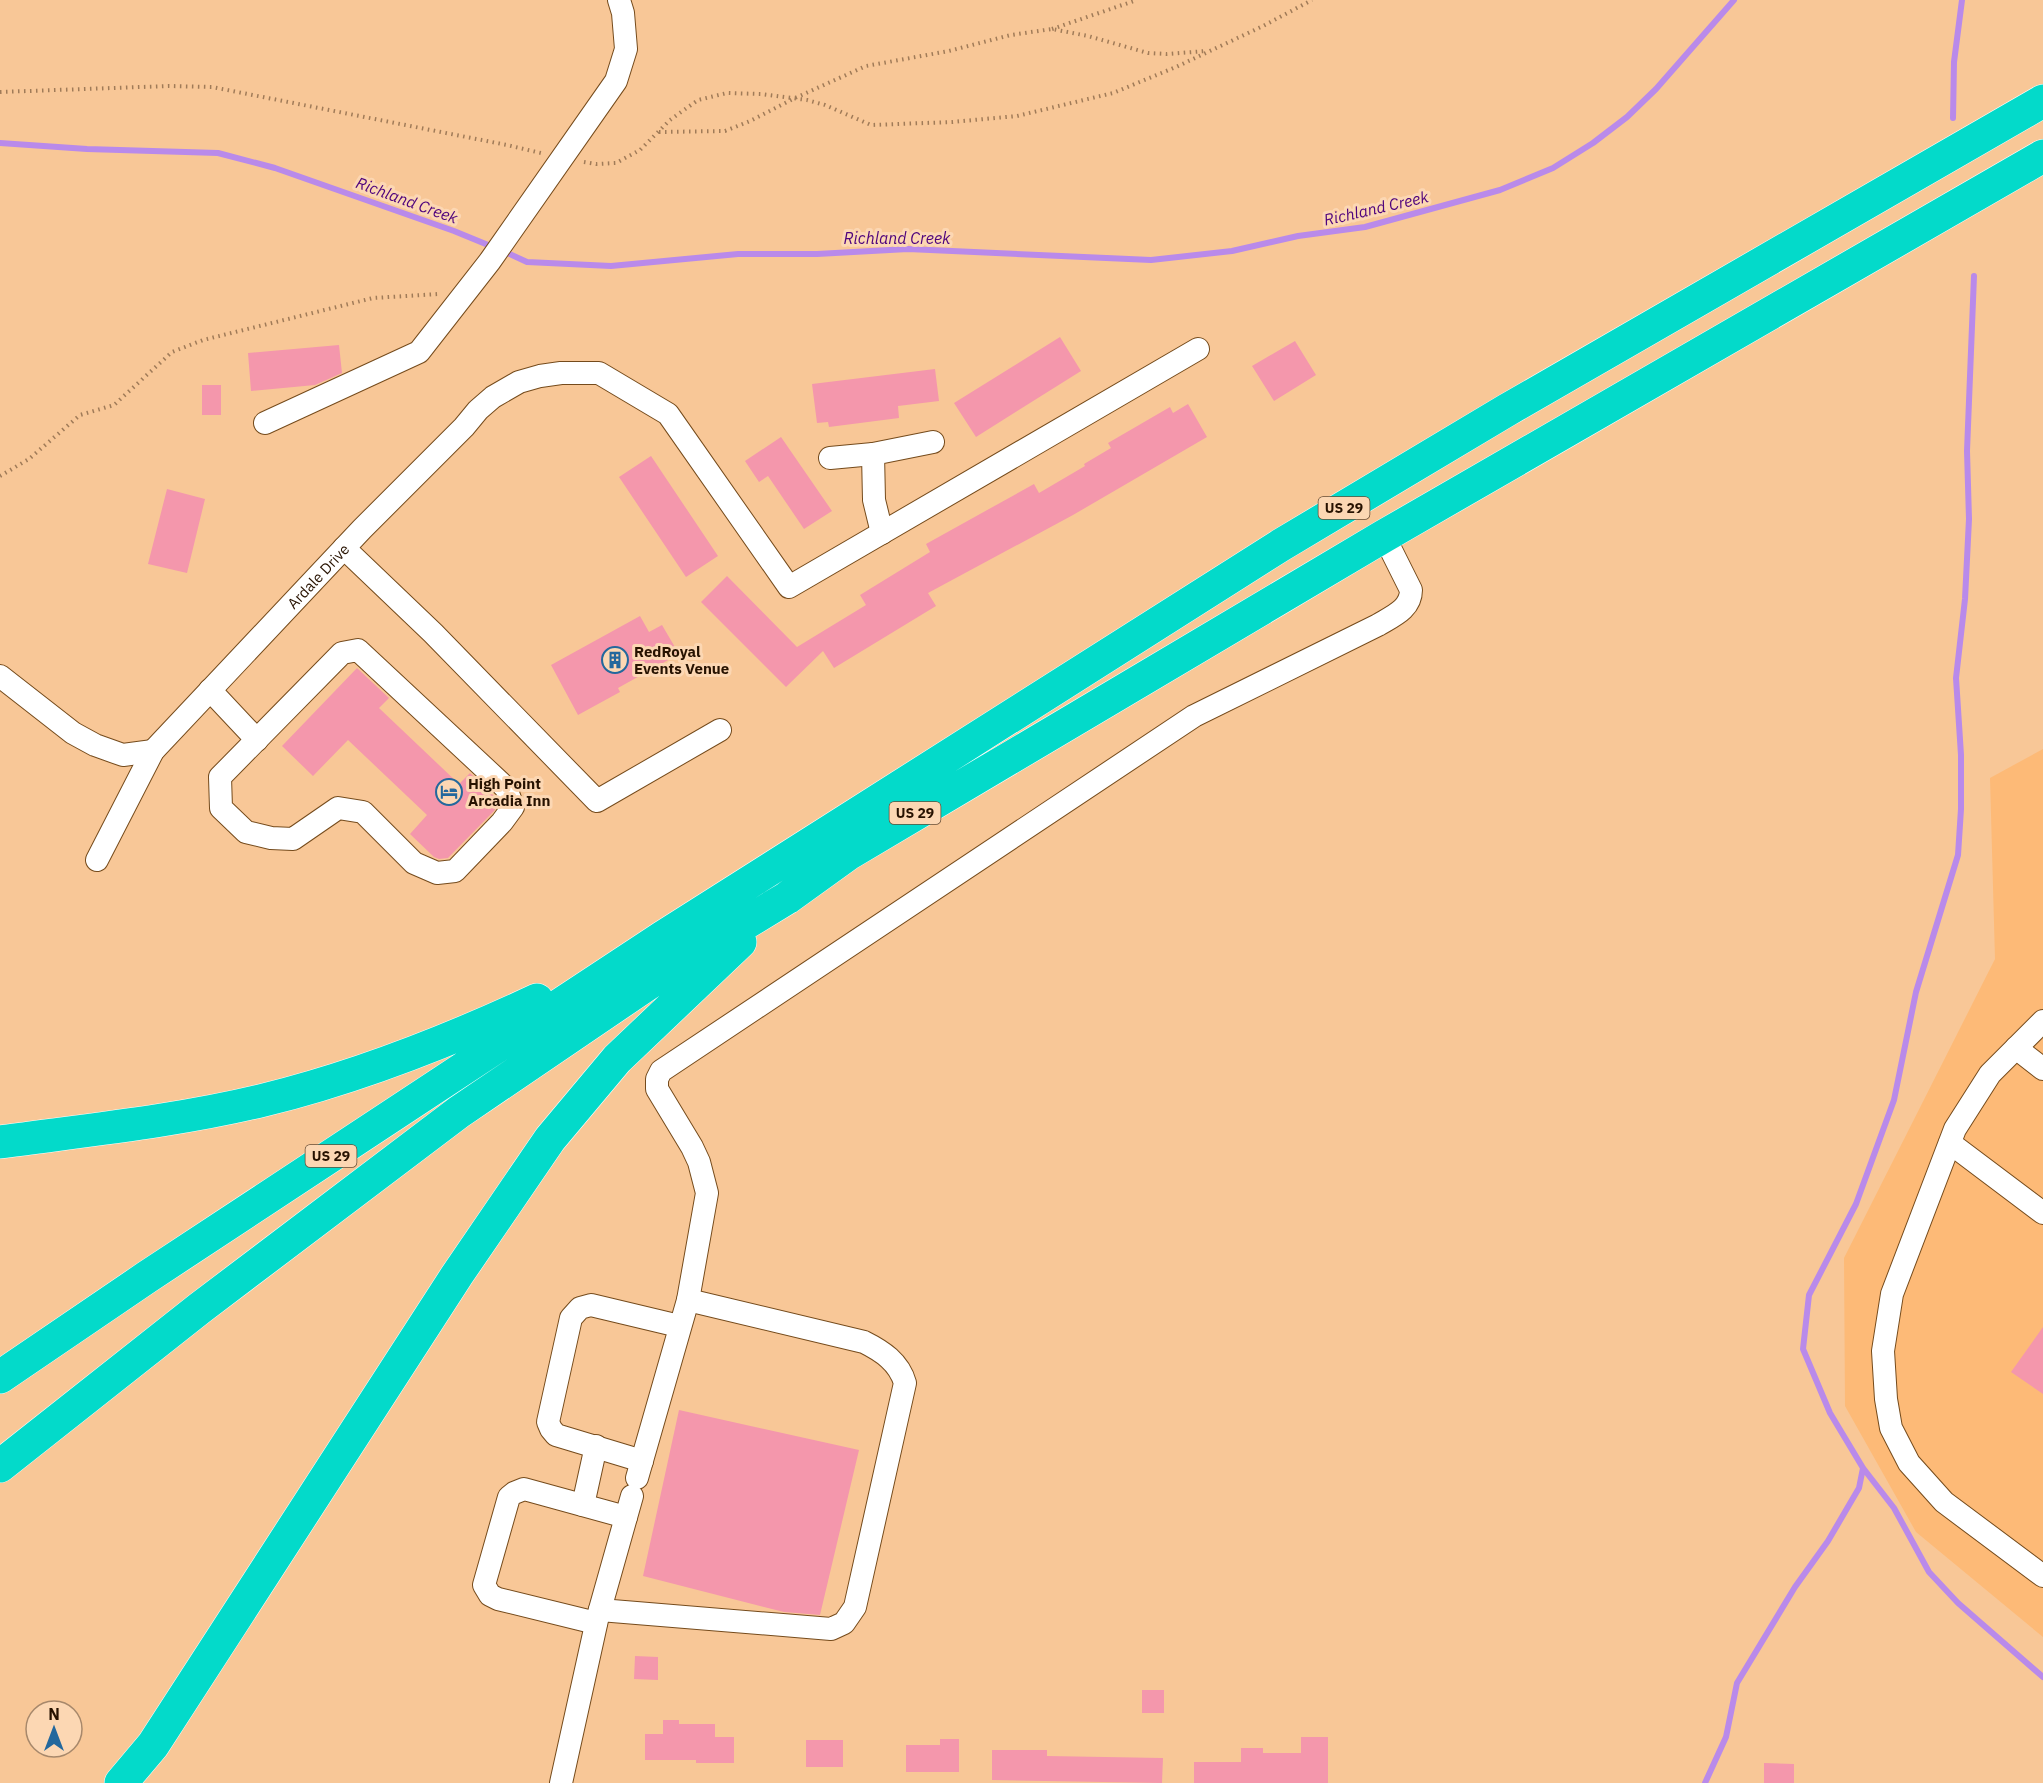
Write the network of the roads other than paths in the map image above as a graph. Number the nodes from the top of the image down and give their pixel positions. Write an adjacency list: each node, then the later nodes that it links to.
1 (619, 0): 5 (street)
2 (2043, 101): 19 (highway, US 29)
3 (2043, 156): 10 (highway, US 29)
4 (1198, 349): 9 (street)
5 (265, 423)
6 (933, 442): 7 (street)
7 (873, 454): 8 (street); 9 (street)
8 (830, 458)
9 (882, 533): 11 (street, Ardale Drive)
10 (1384, 536): 18 (highway, US 29); 26 (street)
11 (344, 548): 13 (street, Ardale Drive); 14 (street)
12 (0, 676): 16 (street)
13 (210, 690): 15 (street); 16 (street, Ardale Drive)
14 (720, 730)
15 (257, 740): 15 (street)
16 (153, 751): 17 (street, Ardale Drive)
17 (97, 860)
18 (787, 898): 30 (highway, US 29); 35 (highway)
19 (663, 937): 23 (highway); 28 (highway, US 29)
20 (2043, 1021): 21 (street)
21 (2016, 1048): 22 (street); 24 (street)
22 (2043, 1069)
23 (0, 1142)
24 (1950, 1143): 25 (street); 33 (street)
25 (2043, 1213)
26 (688, 1300): 27 (street); 34 (street)
27 (679, 1326): 29 (street); 31 (street)
28 (0, 1377)
29 (596, 1446): 31 (street); 32 (street)
30 (0, 1466)
31 (635, 1488): 32 (street); 34 (street)
32 (583, 1505): 34 (street)
33 (2043, 1576)
34 (598, 1617): 36 (street)
35 (121, 1783)
36 (561, 1783)

